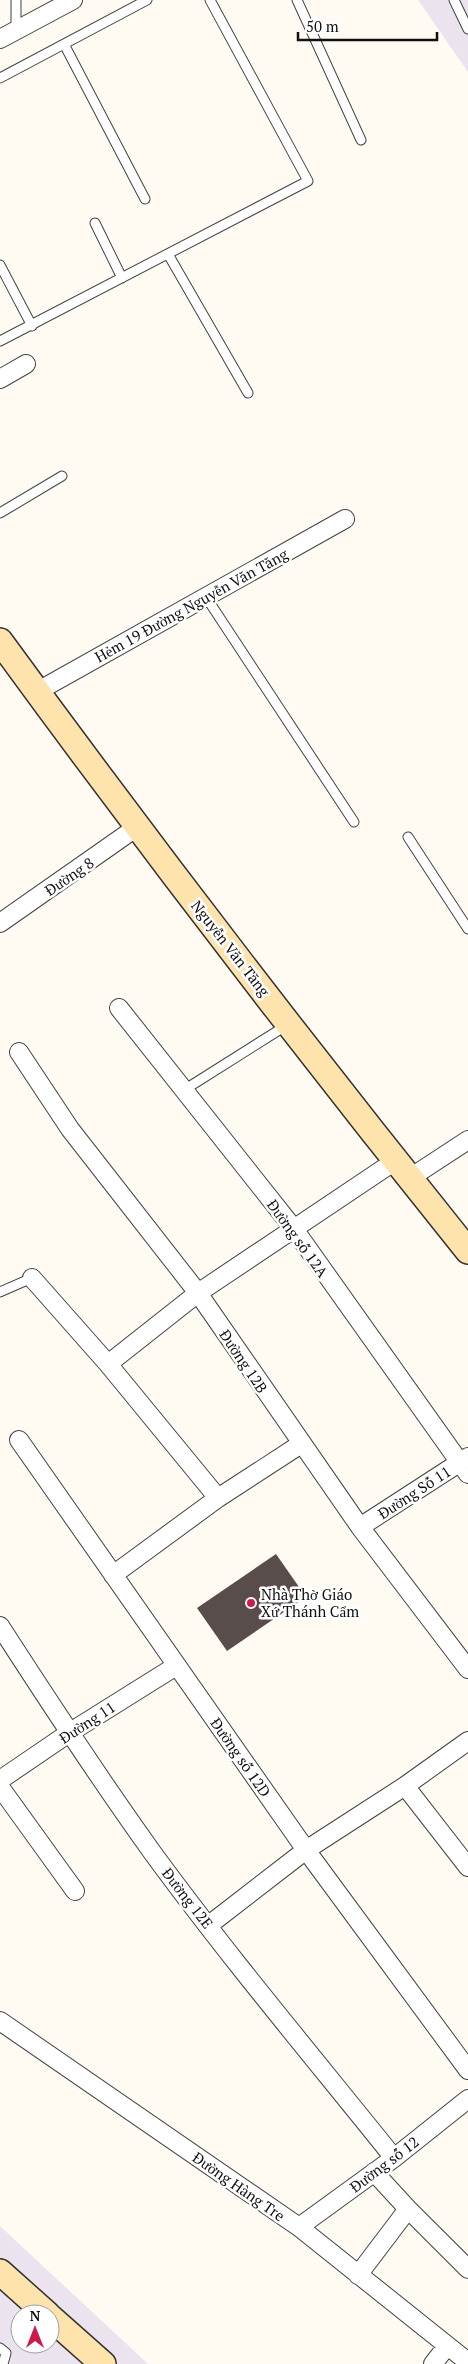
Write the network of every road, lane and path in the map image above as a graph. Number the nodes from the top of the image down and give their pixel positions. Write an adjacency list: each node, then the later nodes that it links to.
1 (16, 0): 8 (lane)
2 (73, 0): 8 (street)
3 (147, 0): 10 (lane)
4 (210, 0): 15 (lane)
5 (297, 0): 12 (lane)
6 (454, 0): 7 (lane)
7 (468, 29)
8 (16, 30): 9 (street)
9 (0, 39)
10 (64, 44): 11 (lane); 13 (lane)
11 (0, 78)
12 (361, 140)
13 (145, 199)
14 (95, 223): 17 (lane)
15 (168, 254): 17 (lane); 22 (lane)
16 (0, 265): 18 (lane)
17 (122, 278): 18 (lane)
18 (32, 326): 19 (lane)
19 (0, 341)
20 (26, 364): 21 (street)
21 (0, 379)
22 (248, 392)
23 (62, 476): 24 (lane)
24 (0, 513)
25 (345, 520): 26 (street, Hẻm 19 Đường Nguyễn Văn Tăng)
26 (206, 597): 28 (street, Hẻm 19 Đường Nguyễn Văn Tăng); 29 (lane)
27 (0, 641): 28 (main road, Nguyễn Văn Tăng)
28 (38, 691): 30 (main road, Nguyễn Văn Tăng)
29 (354, 822)
30 (137, 827): 32 (street, Đường 8); 35 (main road, Nguyễn Văn Tăng)
31 (408, 837): 33 (lane)
32 (0, 924)
33 (468, 929)
34 (120, 1008): 37 (street, Đường số 12A)
35 (289, 1023): 37 (lane); 39 (main road, Nguyễn Văn Tăng)
36 (19, 1052): 44 (street, Đường 12B)
37 (184, 1090): 40 (street, Đường số 12A)
38 (468, 1140): 39 (street)
39 (402, 1170): 40 (street); 41 (main road, Nguyễn Văn Tăng)
40 (294, 1229): 44 (street); 48 (street, Đường số 12A)
41 (468, 1251)
42 (32, 1278): 43 (lane); 45 (street)
43 (0, 1292)
44 (198, 1293): 45 (street); 47 (street, Đường 12B)
45 (108, 1364): 49 (street)
46 (19, 1440): 51 (street, Đường số 12D)
47 (301, 1444): 49 (street); 50 (street, Đường 12B)
48 (465, 1465): 50 (street, Đường Số 11)
49 (218, 1498): 51 (street)
50 (360, 1527): 54 (street, Đường 12B)
51 (113, 1575): 53 (street, Đường số 12D)
52 (0, 1626): 55 (street, Đường 12E)
53 (176, 1666): 55 (street, Đường 11); 60 (street, Đường số 12D)
54 (468, 1669)
55 (69, 1733): 57 (street, Đường 11); 63 (street, Đường 12E)
56 (468, 1741): 58 (street)
57 (0, 1780)
58 (405, 1786): 60 (street); 61 (street)
59 (0, 1788): 62 (street)
60 (306, 1850): 63 (street); 65 (street, Đường số 12D)
61 (468, 1866)
62 (75, 1891)
63 (208, 1924): 67 (street, Đường 12E)
64 (1, 2023): 70 (street, Đường Hàng Tre)
65 (468, 2070)
66 (468, 2099): 67 (street, Đường số 12)
67 (394, 2158): 68 (street, Đường số 12)
68 (374, 2172): 69 (street); 70 (street, Đường số 12)
69 (408, 2210): 71 (street); 73 (street)
70 (299, 2227): 73 (street, Đường Hàng Tre)
71 (468, 2269)
72 (0, 2272): 74 (main road)
73 (358, 2275): 76 (street, Đường Hàng Tre)
74 (36, 2304)
75 (60, 2326): 80 (main road)
76 (447, 2346): 78 (street, Đường Hàng Tre); 81 (street)
77 (0, 2348): 79 (lane)
78 (468, 2362)
79 (3, 2364)
80 (103, 2364)
81 (433, 2364)

